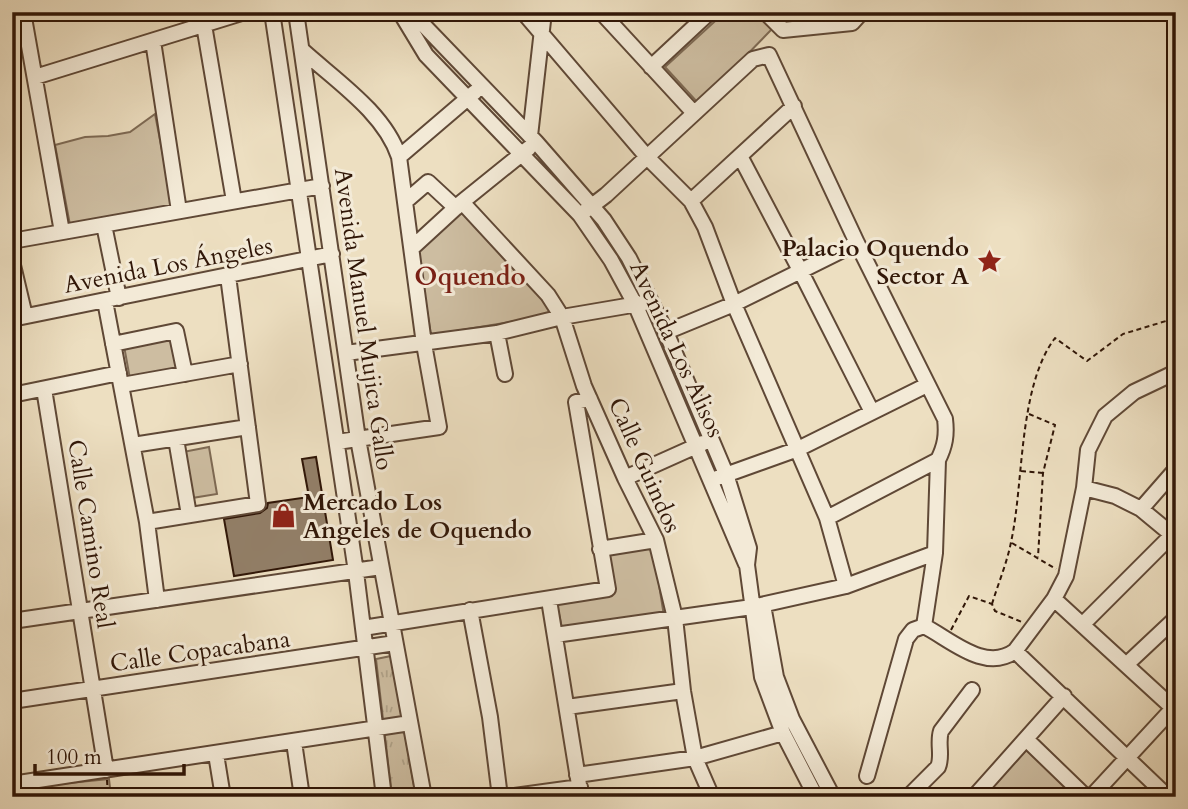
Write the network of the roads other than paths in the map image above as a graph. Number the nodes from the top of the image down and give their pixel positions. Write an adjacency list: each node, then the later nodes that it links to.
1 (23, 12): 20 (street)
2 (244, 12): 15 (street)
3 (272, 12): 31 (street, Avenida Manuel Mujica Gallo)
4 (296, 12): 18 (street, Avenida Manuel Mujica Gallo)
5 (400, 12): 22 (street, Avenida Los Alisos)
6 (411, 12): 21 (street, Avenida Los Alisos)
7 (523, 12): 16 (street)
8 (544, 12): 16 (street)
9 (601, 12): 19 (street)
10 (686, 12): 14 (street)
11 (710, 12): 14 (street)
12 (765, 12): 13 (street)
13 (862, 12)
14 (697, 24): 19 (street)
15 (204, 25): 17 (street); 32 (street)
16 (542, 33): 25 (street); 29 (street)
17 (153, 41): 20 (street); 37 (street)
18 (302, 50): 28 (street); 30 (street, Avenida Manuel Mujica Gallo)
19 (651, 67): 24 (street)
20 (35, 77): 39 (street)
21 (481, 87): 22 (street); 25 (street, Avenida Los Alisos)
22 (469, 98): 26 (street, Avenida Los Alisos); 28 (street)
23 (794, 106): 24 (street); 27 (street); 41 (street)
24 (694, 113): 29 (street)
25 (533, 139): 26 (street); 36 (street, Avenida Los Alisos)
26 (522, 153): 35 (street); 36 (street, Avenida Los Alisos)
27 (740, 156): 34 (street); 46 (street)
28 (399, 157): 33 (street)
29 (647, 157): 34 (street); 36 (street)
30 (321, 186): 31 (street); 43 (street, Avenida Manuel Mujica Gallo)
31 (299, 190): 32 (street); 44 (street, Avenida Manuel Mujica Gallo)
32 (234, 201): 37 (street)
33 (406, 201): 35 (street, Calle Guindos); 42 (street)
34 (691, 201): 50 (street)
35 (459, 205): 42 (street); 52 (street, Calle Guindos)
36 (586, 210): 49 (street, Avenida Los Alisos); 51 (street, Avenida Los Alisos)
37 (179, 211): 38 (street)
38 (104, 225): 39 (street); 48 (street)
39 (62, 232): 40 (street)
40 (12, 241)
41 (857, 243): 46 (street); 64 (street)
42 (413, 247): 57 (street)
43 (332, 254): 44 (street, Avenida Los Ángeles); 58 (street, Avenida Manuel Mujica Gallo)
44 (310, 259): 47 (street, Avenida Los Ángeles); 73 (street, Avenida Manuel Mujica Gallo)
45 (12, 261): 53 (street)
46 (802, 272): 50 (street); 68 (street)
47 (228, 276): 48 (street, Avenida Los Ángeles); 59 (street)
48 (112, 299): 53 (street, Avenida Los Ángeles); 56 (street)
49 (651, 300): 51 (street); 54 (street, Avenida Los Alisos)
50 (734, 304): 54 (street); 76 (street)
51 (636, 306): 52 (street); 75 (street, Avenida Los Alisos)
52 (562, 317): 55 (street); 67 (street, Calle Guindos)
53 (19, 318)
54 (666, 332): 72 (street, Avenida Los Alisos)
55 (497, 333): 57 (street); 62 (street)
56 (113, 344): 61 (street); 63 (street)
57 (424, 344): 58 (street); 71 (street)
58 (346, 353): 71 (street, Avenida Manuel Mujica Gallo)
59 (240, 364): 61 (street); 69 (street)
60 (1176, 372): 82 (street)
61 (185, 374): 63 (street)
62 (505, 374)
63 (120, 379): 65 (street); 74 (street)
64 (927, 385): 68 (street); 77 (street)
65 (44, 388): 66 (street); 100 (street, Calle Camino Real)
66 (12, 395)
67 (590, 399): 80 (street, Calle Guindos); 89 (street)
68 (872, 412): 76 (street)
69 (248, 427): 70 (street); 84 (street)
70 (176, 439): 74 (street); 84 (street)
71 (358, 439): 73 (street); 92 (street, Avenida Manuel Mujica Gallo)
72 (711, 440): 75 (street); 79 (street, Avenida Los Alisos)
73 (337, 442): 93 (street, Avenida Manuel Mujica Gallo)
74 (133, 446): 86 (street)
75 (697, 446): 80 (street); 81 (street, Avenida Los Alisos)
76 (798, 449): 79 (street); 85 (street)
77 (938, 460): 85 (street); 90 (street)
78 (1176, 469): 83 (street)
79 (726, 474): 81 (street); 91 (street, Avenida Los Alisos)
80 (625, 478): 88 (street, Calle Guindos)
81 (712, 480): 91 (street, Avenida Los Alisos)
82 (1084, 488): 83 (street); 95 (street)
83 (1141, 509): 87 (street)
84 (189, 515): 86 (street)
85 (827, 519): 94 (street)
86 (147, 522): 96 (street)
87 (1174, 536): 105 (street)
88 (656, 540): 89 (street); 101 (street, Calle Guindos)
89 (600, 549): 97 (street)
90 (935, 553): 94 (street); 106 (street)
91 (747, 565): 98 (street, Avenida Los Alisos)
92 (381, 567): 93 (street); 104 (street, Avenida Manuel Mujica Gallo)
93 (356, 572): 96 (street); 107 (street, Avenida Manuel Mujica Gallo)
94 (846, 586): 98 (street)
95 (1054, 599): 105 (street); 111 (street)
96 (157, 600): 100 (street)
97 (549, 600): 99 (street); 108 (street)
98 (757, 606): 101 (street); 122 (street, Avenida Los Alisos); 140 (street, Avenida Los Alisos)
99 (470, 610): 104 (street); 137 (street)
100 (82, 612): 103 (street); 113 (street, Calle Camino Real)
101 (676, 618): 108 (street); 115 (street, Calle Guindos)
102 (1176, 618): 112 (street)
103 (12, 621)
104 (391, 623): 107 (street); 109 (street, Avenida Manuel Mujica Gallo)
105 (1083, 624): 112 (street)
106 (924, 626): 111 (street); 129 (street)
107 (363, 628): 110 (street, Avenida Manuel Mujica Gallo)
108 (555, 635): 118 (street)
109 (395, 643): 110 (street, Calle Copacabana); 120 (street, Avenida Manuel Mujica Gallo)
110 (365, 649): 113 (street, Calle Copacabana); 121 (street, Avenida Manuel Mujica Gallo)
111 (1015, 651): 116 (street)
112 (1126, 664): 119 (street)
113 (93, 690): 117 (street, Calle Copacabana); 128 (street, Calle Camino Real)
114 (972, 690): 141 (street)
115 (683, 691): 118 (street); 126 (street, Calle Guindos)
116 (1064, 696): 123 (street); 127 (street)
117 (12, 701)
118 (567, 707): 130 (street)
119 (1175, 707): 127 (street)
120 (410, 723): 121 (street); 136 (street, Avenida Manuel Mujica Gallo)
121 (374, 729): 124 (street); 135 (street, Avenida Manuel Mujica Gallo)
122 (783, 733): 126 (street); 132 (street, Avenida Los Alisos)
123 (1026, 739): 142 (street); 143 (street)
124 (294, 742): 125 (street); 134 (street)
125 (216, 754): 128 (street); 133 (street)
126 (695, 758): 130 (street); 139 (street, Calle Guindos)
127 (1129, 759): 144 (street); 145 (street)
128 (106, 776): 131 (street)
129 (867, 776)
130 (579, 786): 138 (street)
131 (21, 787)
132 (812, 796)
133 (223, 797)
134 (302, 797)
135 (384, 797)
136 (424, 797)
137 (500, 797)
138 (508, 797)
139 (712, 797)
140 (833, 797)
141 (908, 797)
142 (974, 797)
143 (1086, 797)
144 (1091, 797)
145 (1168, 797)

